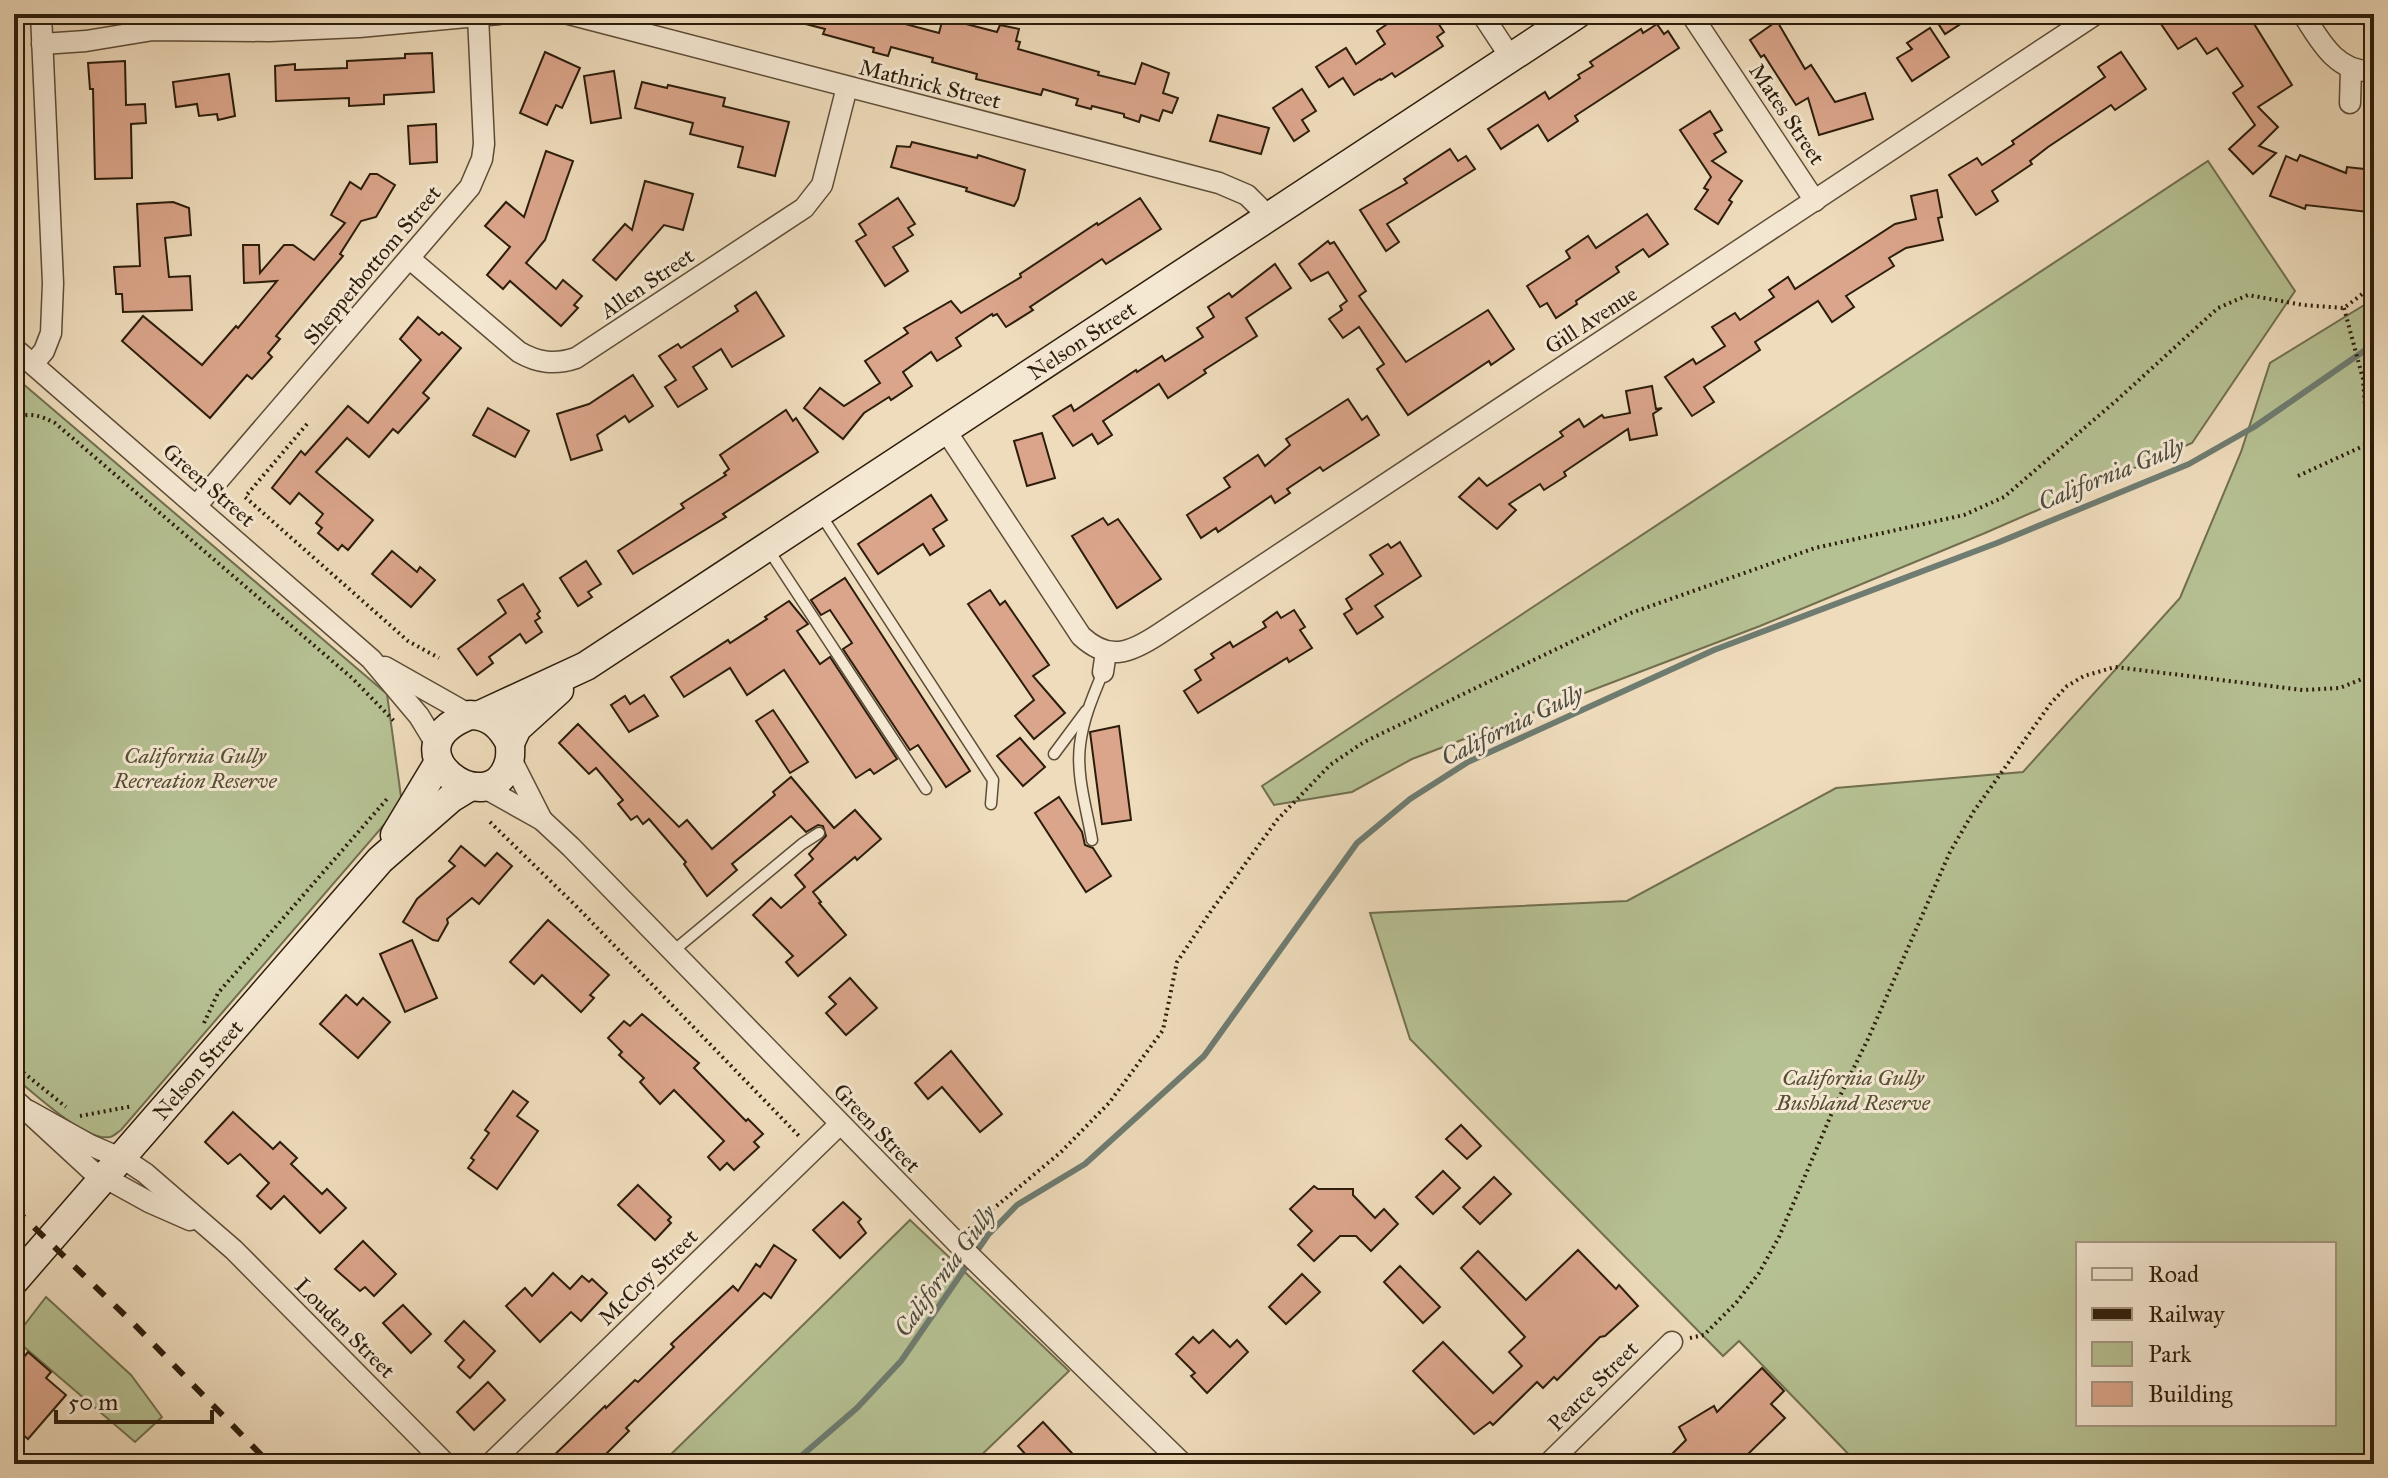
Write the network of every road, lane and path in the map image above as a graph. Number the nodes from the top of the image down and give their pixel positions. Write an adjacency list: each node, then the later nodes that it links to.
1 (41, 14): 9 (street)
2 (569, 14): 13 (street, Mathrick Street)
3 (1482, 14): 10 (street)
4 (1577, 14): 10 (street, Nelson Street)
5 (1691, 14): 15 (street, Mates Street)
6 (2096, 14): 15 (street, Gill Avenue)
7 (2303, 14): 11 (street)
8 (489, 15): 9 (street); 17 (street, Shepperbottom Street)
9 (42, 44): 21 (street)
10 (1511, 58): 16 (street, Nelson Street)
11 (2351, 69): 12 (street); 14 (street)
12 (2374, 71)
13 (847, 87): 16 (street, Mathrick Street); 17 (street, Allen Street)
14 (2350, 103)
15 (1815, 201): 34 (street, Gill Avenue)
16 (1269, 217): 26 (street, Nelson Street)
17 (410, 259): 29 (street, Shepperbottom Street)
18 (2374, 285): 19 (path)
19 (2344, 308): 23 (path); 62 (path)
20 (14, 348): 21 (street, Green Street)
21 (33, 364): 29 (street, Green Street)
22 (2374, 374): 23 (path)
23 (2363, 379): 27 (path)
24 (14, 419): 39 (path)
25 (307, 424): 32 (path)
26 (946, 431): 30 (street, Nelson Street); 34 (street)
27 (2373, 444): 28 (path)
28 (2298, 476)
29 (197, 505): 33 (street, Green Street)
30 (820, 514): 31 (street, Nelson Street); 46 (lane)
31 (767, 548): 35 (street, Nelson Street); 44 (lane)
32 (439, 658)
33 (371, 659): 38 (street, Green Street); 41 (street, Green Street)
34 (1104, 662): 37 (lane)
35 (586, 666): 38 (street, Nelson Street); 40 (street, Nelson Street)
36 (2374, 674): 64 (path)
37 (1088, 708): 42 (lane); 50 (lane)
38 (475, 715): 40 (street); 41 (street)
39 (405, 732)
40 (510, 750): 43 (street); 47 (street, Green Street)
41 (438, 753): 43 (street); 51 (street, Nelson Street)
42 (1054, 754)
43 (476, 787): 47 (street, Green Street); 51 (street, Nelson Street)
44 (926, 789)
45 (394, 791): 53 (path)
46 (991, 804)
47 (542, 820): 52 (street, Green Street)
48 (490, 822): 60 (path)
49 (819, 833): 52 (lane)
50 (1092, 840)
51 (380, 860): 61 (street, Nelson Street)
52 (672, 952): 59 (street, Green Street)
53 (202, 1028)
54 (14, 1065): 57 (path)
55 (141, 1097): 58 (path)
56 (21, 1105): 61 (street, Louden Street)
57 (68, 1108)
58 (79, 1116)
59 (840, 1124): 62 (street, Green Street); 67 (street, McCoy Street)
60 (804, 1141)
61 (113, 1168): 63 (street, Nelson Street); 66 (street, Louden Street)
62 (957, 1244): 65 (street, Green Street)
63 (14, 1281)
64 (1672, 1342): 69 (street, Pearce Street)
65 (1161, 1457): 68 (street, Green Street)
66 (446, 1464)
67 (490, 1464)
68 (1183, 1464)
69 (1548, 1464)

